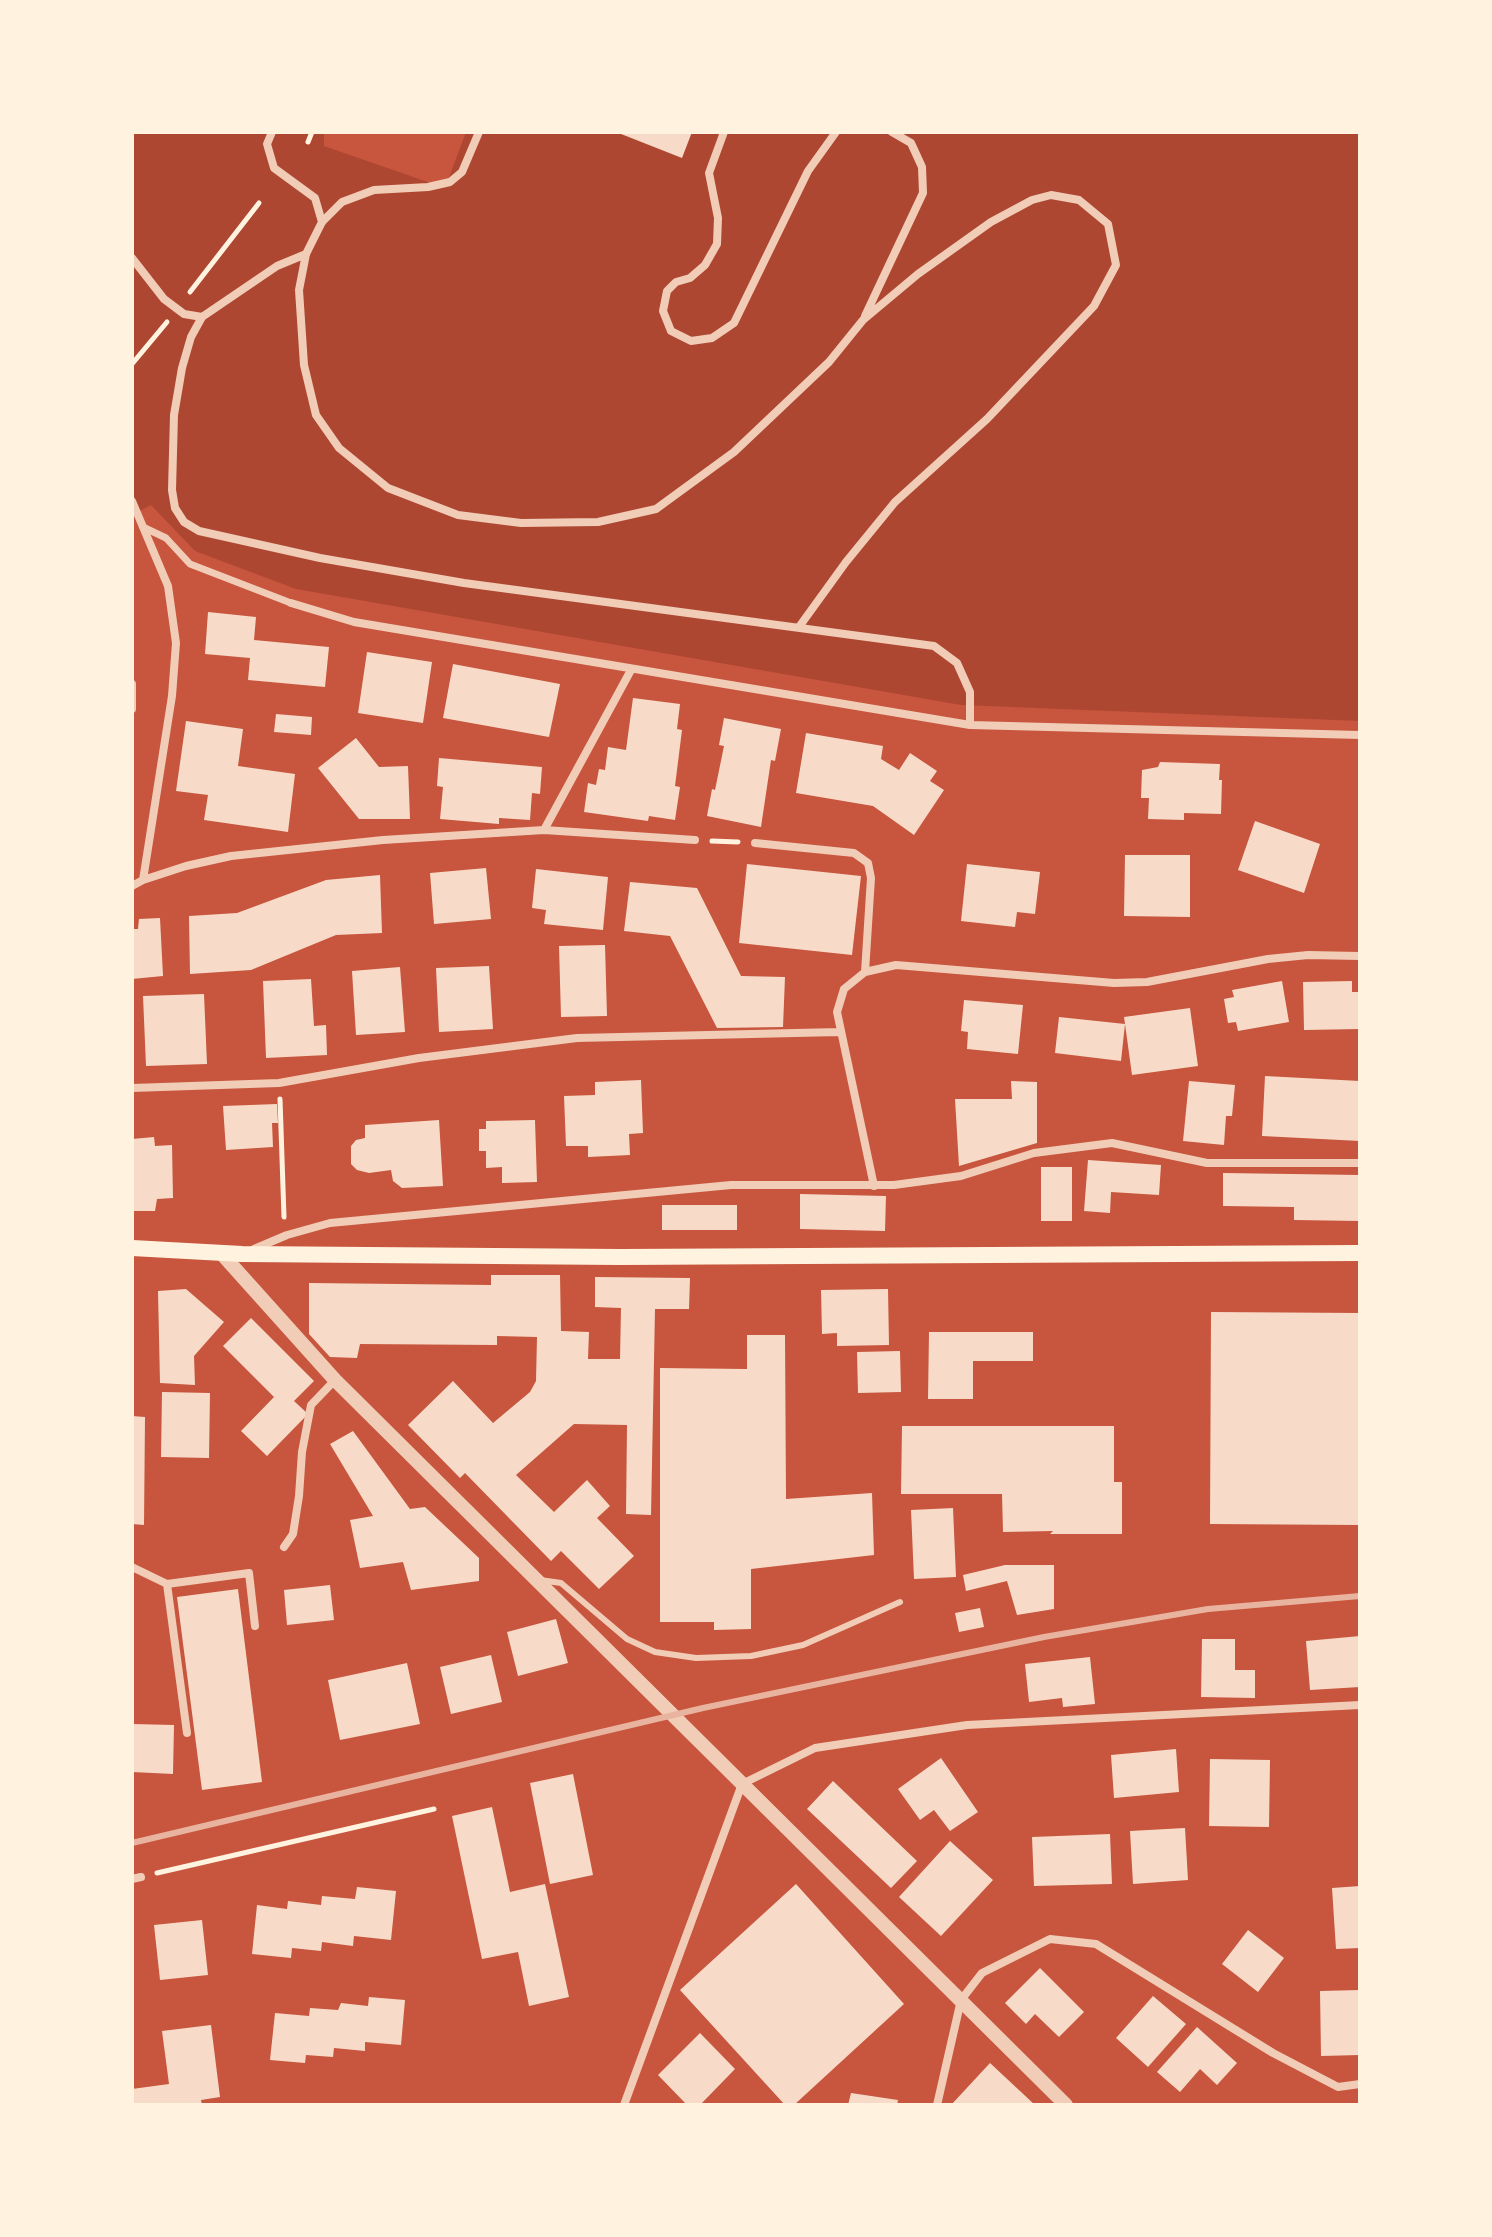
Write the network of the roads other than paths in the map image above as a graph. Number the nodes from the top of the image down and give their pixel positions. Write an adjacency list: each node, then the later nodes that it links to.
1 (272, 132): 6 (street)
2 (479, 132): 6 (street)
3 (724, 132): 4 (street)
4 (836, 132)
5 (892, 132): 10 (street)
6 (322, 222): 7 (street)
7 (306, 254): 9 (street); 10 (street)
8 (132, 258): 9 (street)
9 (202, 317): 14 (street)
10 (863, 320): 14 (street)
11 (132, 501): 12 (street)
12 (145, 528): 13 (street); 23 (street)
13 (291, 603): 15 (street)
14 (799, 627): 18 (street)
15 (631, 670): 18 (street); 20 (street)
16 (132, 684): 17 (street)
17 (132, 709)
18 (970, 725): 19 (street)
19 (1360, 735)
20 (544, 830): 21 (street); 23 (street)
21 (695, 840)
22 (755, 843): 26 (street)
23 (143, 880): 24 (street)
24 (132, 886)
25 (1360, 956): 26 (street)
26 (865, 972): 27 (street)
27 (839, 1032): 28 (street); 30 (street)
28 (132, 1088)
29 (1360, 1163): 30 (street)
30 (874, 1186): 34 (street)
31 (132, 1248): 32 (main road)
32 (221, 1253): 34 (main road); 35 (street)
33 (1360, 1253): 34 (main road)
34 (242, 1254)
35 (335, 1380): 36 (street); 38 (street)
36 (284, 1547)
37 (132, 1567): 39 (street)
38 (536, 1580): 40 (lane); 44 (street)
39 (167, 1584): 41 (street); 43 (street)
40 (900, 1602)
41 (255, 1626)
42 (1360, 1705): 44 (street)
43 (187, 1733)
44 (742, 1784): 45 (street); 47 (street)
45 (961, 2000): 46 (street); 48 (street); 49 (street)
46 (1360, 2084)
47 (624, 2105)
48 (937, 2105)
49 (1066, 2105)

